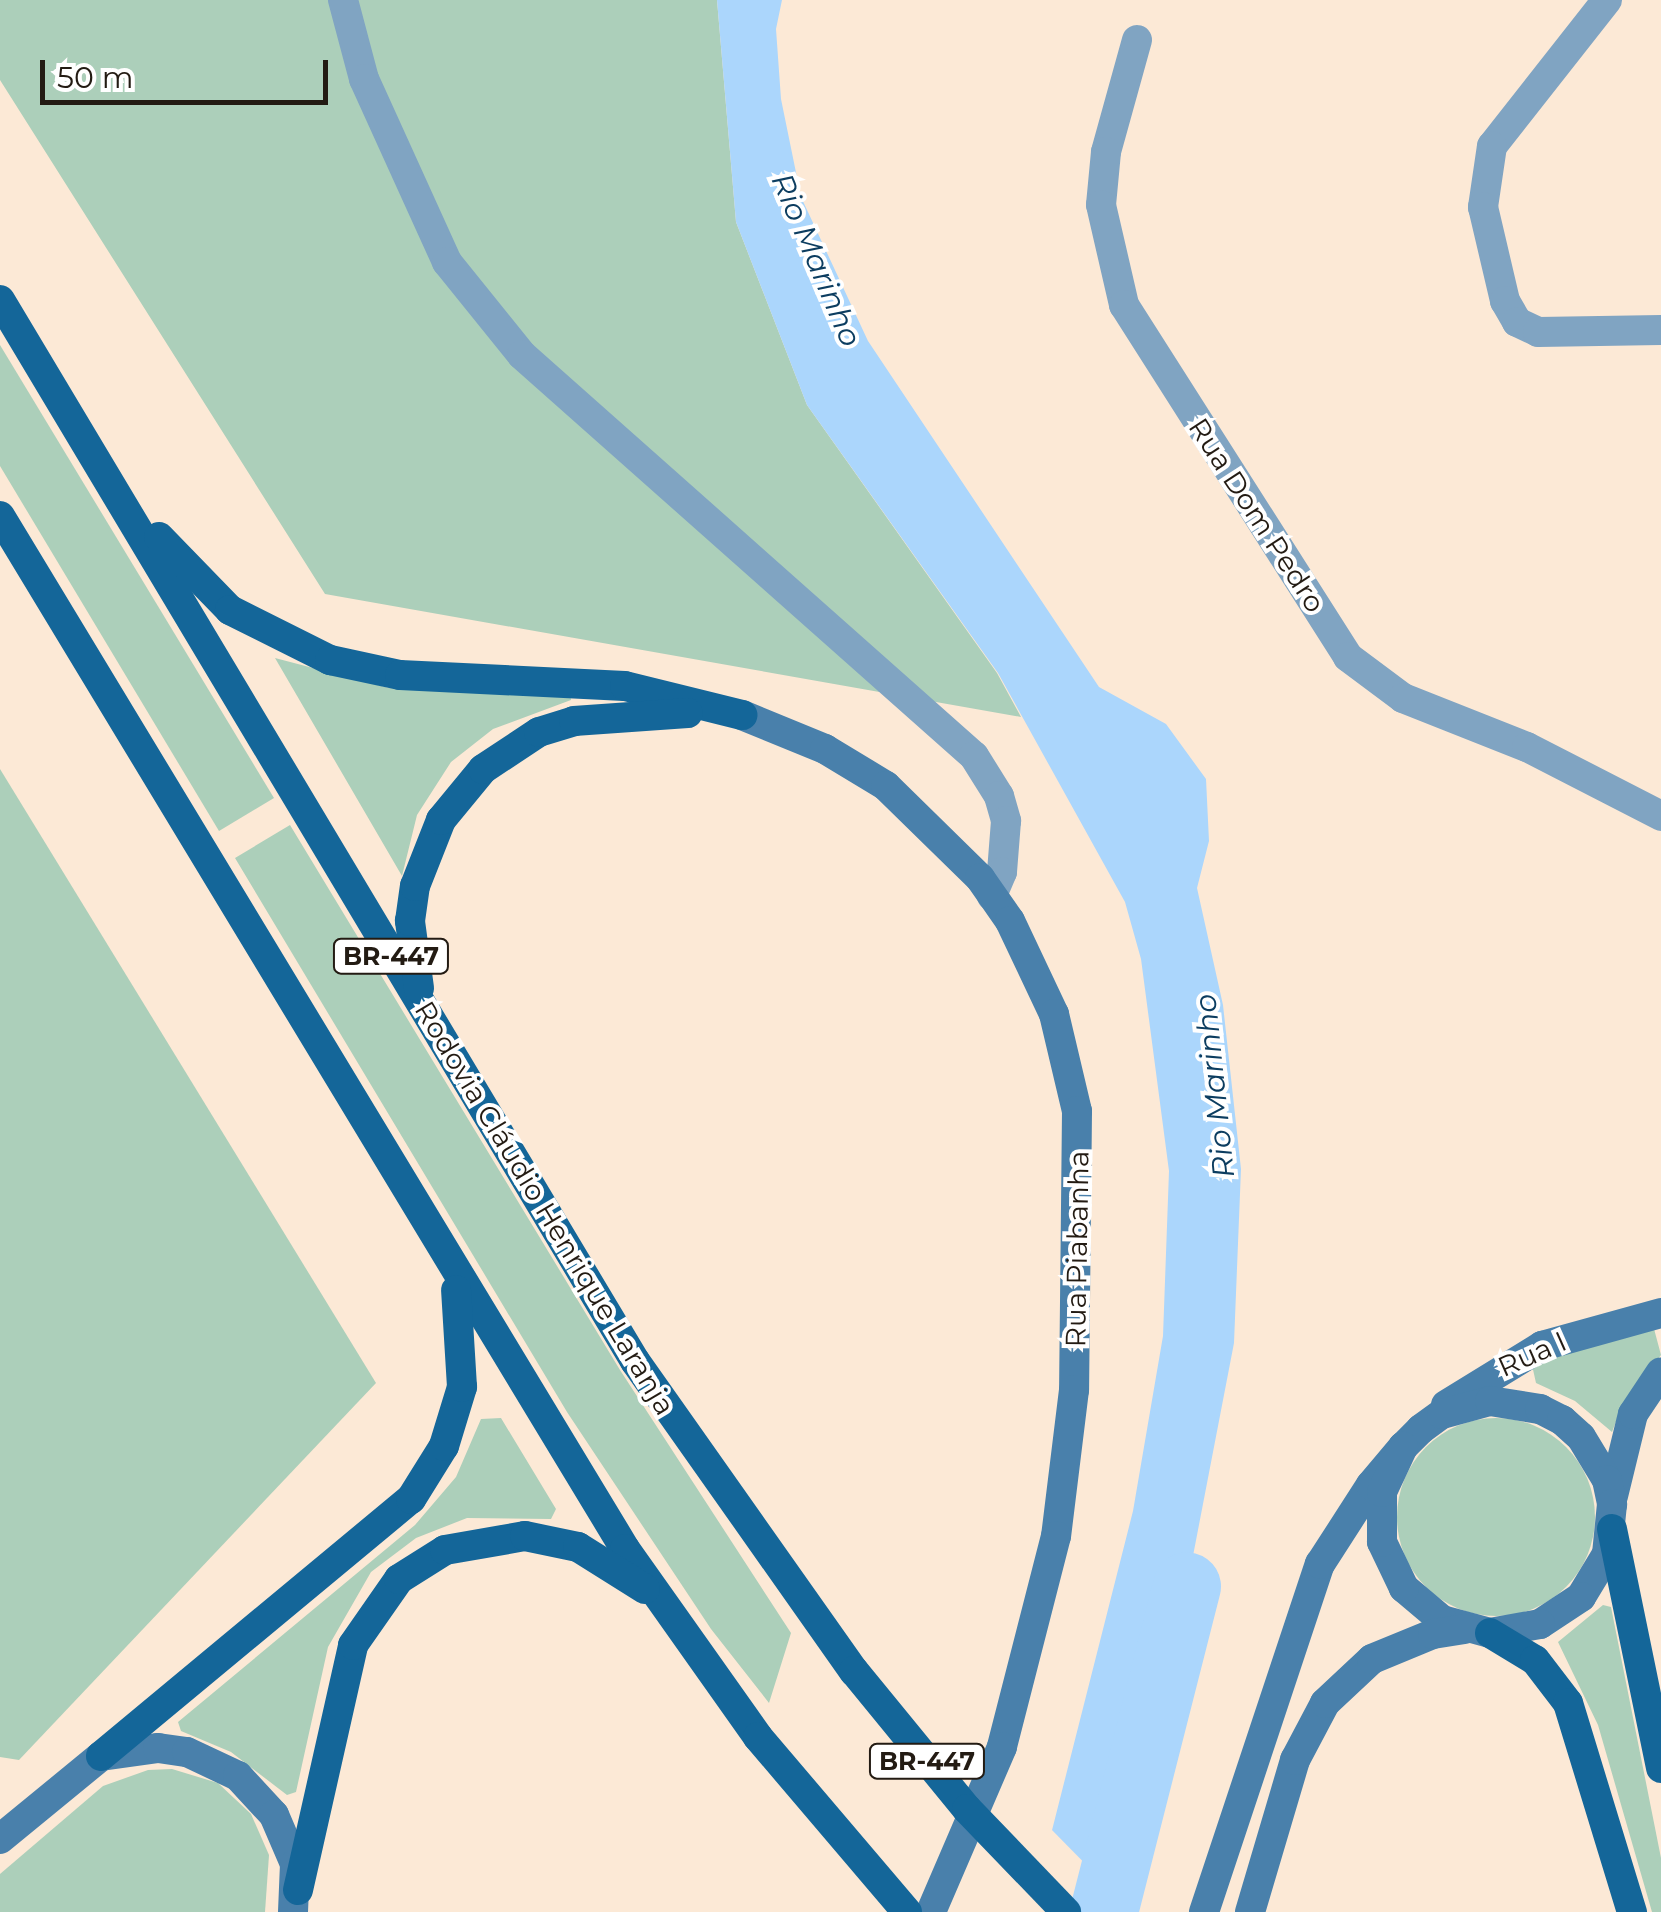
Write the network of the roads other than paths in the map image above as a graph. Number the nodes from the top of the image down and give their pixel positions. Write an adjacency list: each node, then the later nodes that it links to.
1 (342, 0): 10 (street)
2 (1607, 0): 5 (street)
3 (1137, 40): 9 (street, Rua Dom Pedro)
4 (0, 300): 6 (main road, Rodovia Cláudio Henrique Laranja / BR-447)
5 (1661, 330)
6 (91, 452): 8 (main road); 11 (main road, Rodovia Cláudio Henrique Laranja / BR-447)
7 (0, 516): 12 (main road)
8 (742, 715): 10 (main road, Rua Piabanha); 11 (main road)
9 (1661, 816)
10 (992, 896): 24 (main road, Rua Piabanha)
11 (432, 1024): 25 (main road, Rodovia Cláudio Henrique Laranja / BR-447)
12 (447, 1263): 17 (main road); 19 (main road)
13 (1661, 1313): 15 (main road, Rua I)
14 (1661, 1372): 16 (main road)
15 (1412, 1438): 16 (main road); 18 (main road); 26 (main road)
16 (1612, 1516): 18 (main road); 20 (main road)
17 (660, 1599): 22 (main road); 23 (main road)
18 (1478, 1631): 27 (main road); 28 (main road)
19 (102, 1756): 21 (main road); 22 (main road)
20 (1661, 1768)
21 (0, 1839)
22 (296, 1901)
23 (907, 1912)
24 (931, 1912)
25 (1066, 1912)
26 (1204, 1912)
27 (1250, 1912)
28 (1632, 1912)

